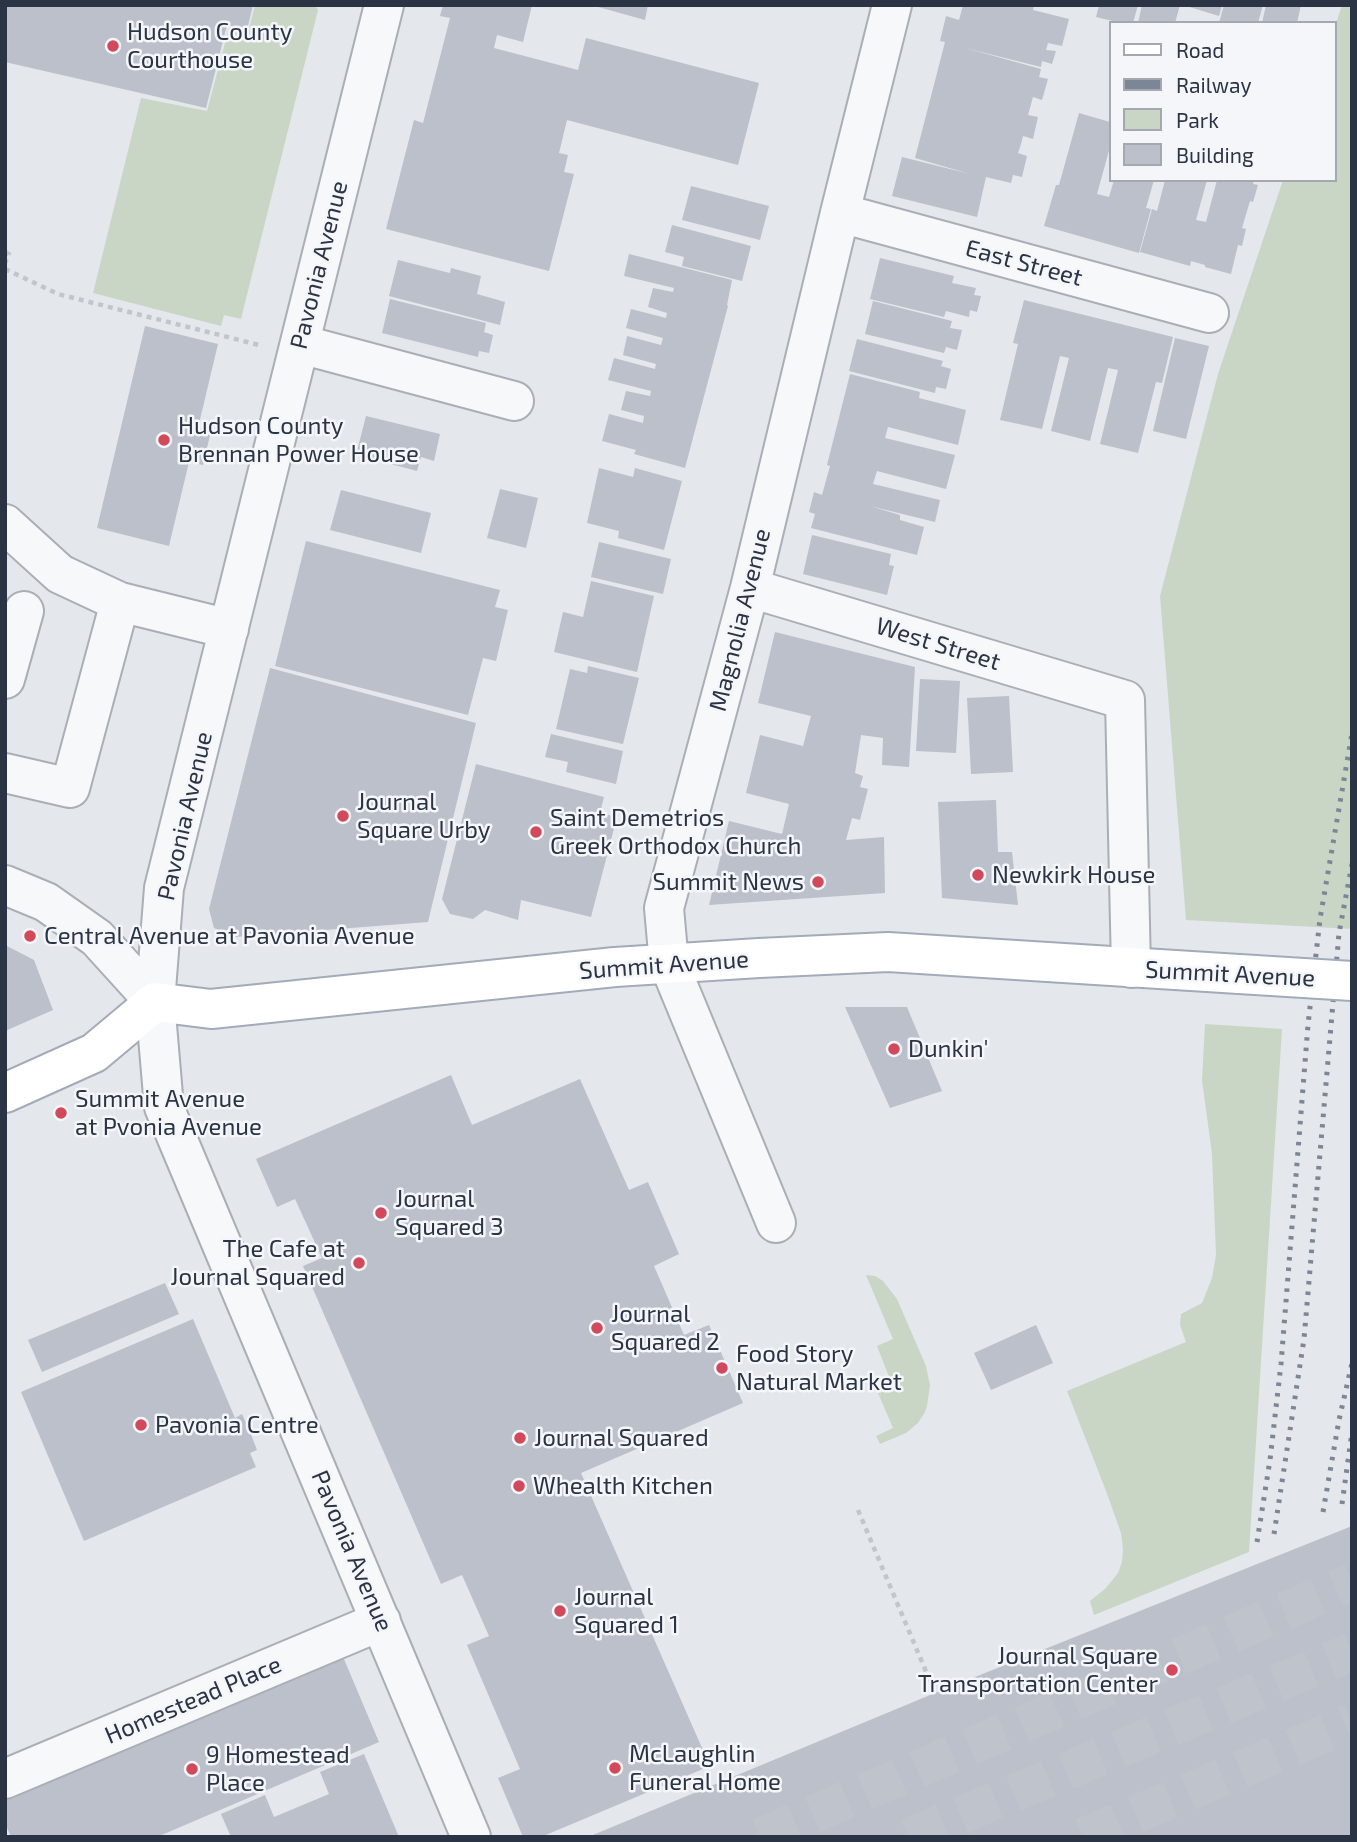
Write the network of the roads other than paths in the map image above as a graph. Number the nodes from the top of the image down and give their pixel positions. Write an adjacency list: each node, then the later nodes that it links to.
1 (384, 5): 5 (street, Pavonia Avenue)
2 (892, 5): 3 (street, Magnolia Avenue)
3 (840, 213): 4 (street, East Street); 8 (street, Magnolia Avenue)
4 (1209, 313)
5 (282, 345): 6 (street); 11 (street, Pavonia Avenue)
6 (514, 401)
7 (5, 524): 9 (street)
8 (750, 588): 15 (street, Magnolia Avenue); 16 (street, West Street)
9 (120, 603): 11 (street); 13 (street)
10 (24, 611): 12 (street)
11 (229, 629): 18 (street, Pavonia Avenue)
12 (5, 679)
13 (5, 773)
14 (5, 885): 18 (street)
15 (669, 964): 16 (main road, Summit Avenue); 18 (main road, Summit Avenue); 20 (street, Magnolia Avenue)
16 (1131, 968): 17 (main road, Summit Avenue, bridge)
17 (1352, 981)
18 (155, 1002): 19 (main road); 21 (street, Pavonia Avenue)
19 (5, 1093)
20 (776, 1223)
21 (381, 1621): 22 (street, Homestead Place); 23 (street, Pavonia Avenue)
22 (5, 1779)
23 (471, 1837)

